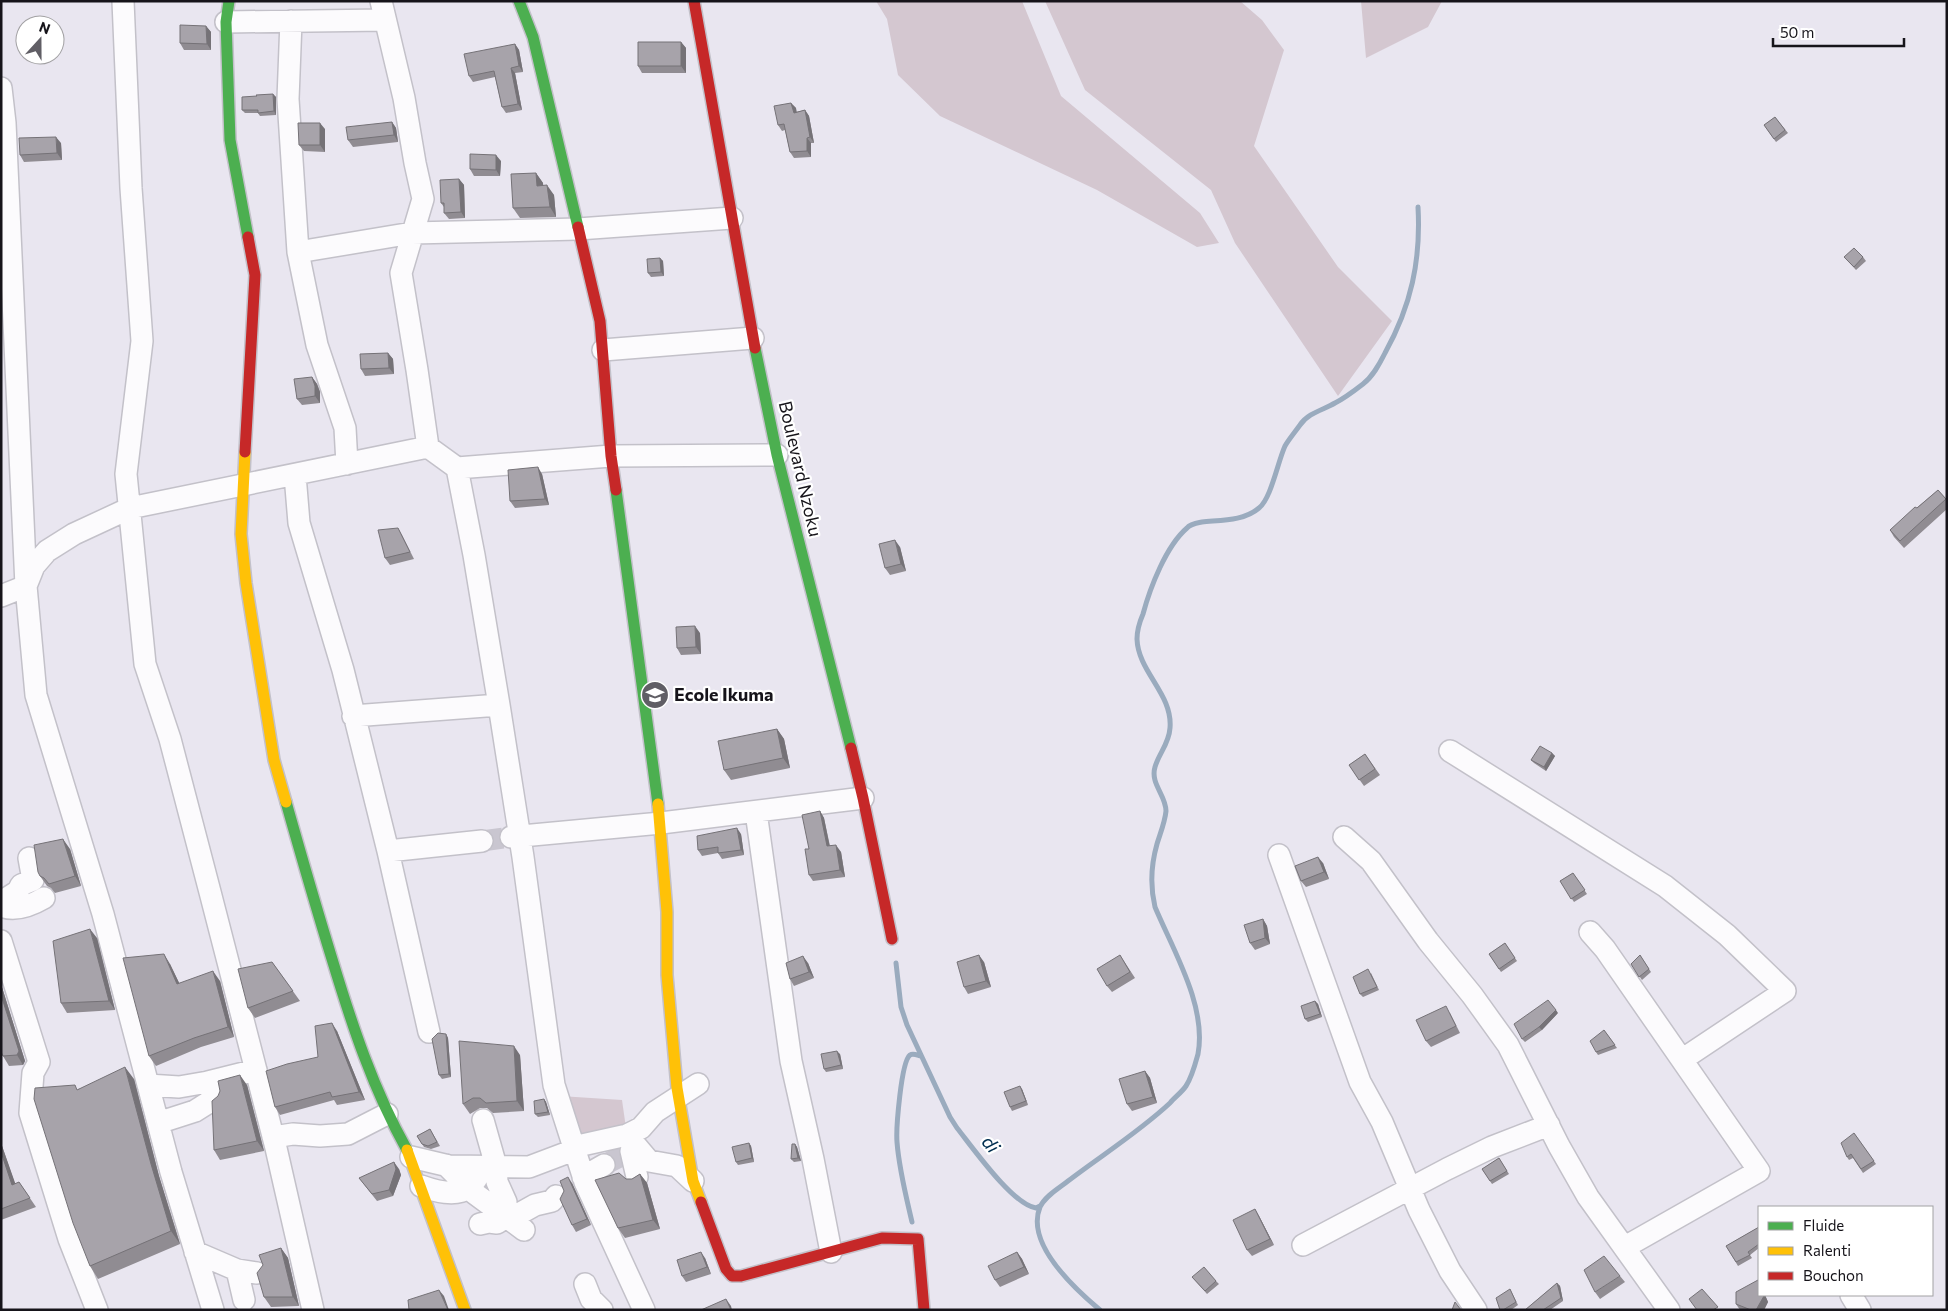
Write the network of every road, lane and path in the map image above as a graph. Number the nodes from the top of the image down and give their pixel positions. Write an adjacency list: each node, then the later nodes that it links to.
1 (123, 1): 22 (street)
2 (518, 1): 9 (street)
3 (694, 1): 8 (street, Boulevard Nzoku)
4 (383, 11): 6 (street); 10 (street)
5 (228, 12): 6 (street); 21 (street)
6 (291, 21): 11 (street)
7 (1, 88): 14 (street)
8 (732, 218): 9 (street); 12 (street, Boulevard Nzoku)
9 (578, 229): 10 (street); 13 (street)
10 (412, 233): 11 (street); 15 (street)
11 (298, 252): 18 (street)
12 (754, 338): 13 (street); 16 (street, Boulevard Nzoku)
13 (603, 350): 17 (street)
14 (10, 444): 23 (street)
15 (428, 447): 18 (street); 19 (street)
16 (777, 455): 17 (street); 28 (street, Boulevard Nzoku)
17 (611, 456): 19 (street); 30 (street)
18 (347, 464): 20 (street)
19 (457, 468): 25 (street)
20 (295, 475): 21 (street); 26 (street)
21 (244, 485): 22 (street); 53 (street)
22 (130, 508): 23 (street); 46 (street)
23 (26, 586): 24 (street); 49 (street)
24 (1, 596)
25 (499, 705): 26 (street); 31 (street)
26 (353, 716): 34 (street)
27 (1450, 751): 45 (street)
28 (863, 798): 29 (street); 41 (street, Boulevard Nzoku)
29 (756, 812): 30 (street); 76 (street)
30 (661, 823): 31 (street); 44 (street)
31 (515, 837): 59 (street)
32 (1344, 837): 56 (street)
33 (482, 841): 34 (street)
34 (388, 851): 43 (street)
35 (1279, 855): 69 (street)
36 (29, 858): 38 (street)
37 (44, 898): 39 (street)
38 (1, 902)
39 (1, 906)
40 (1590, 932): 45 (street)
41 (892, 940)
42 (1, 941): 80 (street)
43 (429, 1032)
44 (674, 1058): 51 (street); 52 (street)
45 (1682, 1059): 74 (street)
46 (256, 1070): 47 (street); 57 (street)
47 (208, 1082): 50 (street); 55 (street)
48 (698, 1084): 51 (street)
49 (148, 1085): 50 (street); 55 (street)
50 (179, 1087): 55 (street)
51 (678, 1096): 52 (street); 66 (street)
52 (655, 1112): 58 (street)
53 (387, 1114): 57 (street); 60 (street)
54 (483, 1120): 62 (street)
55 (164, 1123): 75 (street)
56 (1549, 1125): 69 (street); 74 (street)
57 (273, 1137): 82 (street)
58 (631, 1146): 59 (street); 65 (street); 66 (street)
59 (574, 1149): 62 (street); 64 (street)
60 (411, 1157): 61 (street); 67 (street)
61 (446, 1165): 62 (street); 68 (street)
62 (496, 1166): 68 (street); 71 (street)
63 (604, 1166): 64 (street)
64 (584, 1177): 85 (street)
65 (637, 1177)
66 (693, 1181): 76 (street)
67 (421, 1186): 68 (street); 83 (street)
68 (469, 1188): 71 (street)
69 (1410, 1189): 73 (street); 87 (street)
70 (556, 1196): 71 (street)
71 (513, 1222): 72 (street)
72 (480, 1224)
73 (1304, 1245)
74 (1625, 1248): 88 (street)
75 (195, 1252): 79 (street); 81 (street)
76 (831, 1252): 86 (street)
77 (585, 1284): 84 (street)
78 (1852, 1296): 89 (street)
79 (244, 1300)
80 (97, 1310)
81 (213, 1310)
82 (314, 1310)
83 (465, 1310)
84 (602, 1310)
85 (644, 1310)
86 (924, 1310)
87 (1476, 1310)
88 (1669, 1310)
89 (1860, 1310)

